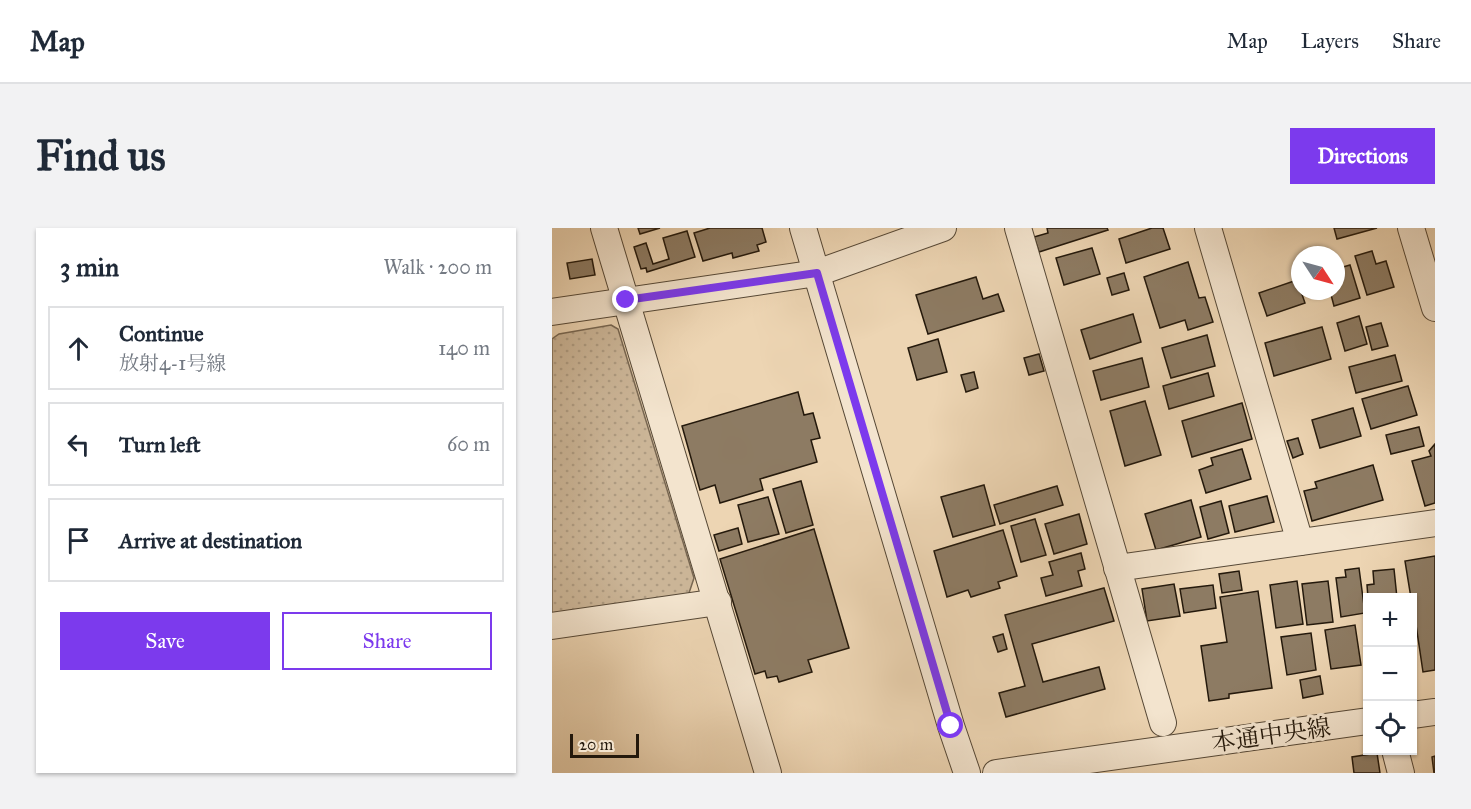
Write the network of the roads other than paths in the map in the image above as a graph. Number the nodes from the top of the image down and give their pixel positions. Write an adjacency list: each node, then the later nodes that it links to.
1 (604, 228): 8 (street)
2 (803, 228): 7 (street)
3 (943, 228): 7 (street)
4 (1018, 228): 13 (street)
5 (1208, 228): 12 (street)
6 (1411, 228): 9 (street)
7 (817, 273): 8 (street); 22 (street)
8 (626, 300): 10 (street); 14 (street)
9 (1435, 309)
10 (552, 312)
11 (1435, 523): 12 (street)
12 (1300, 542): 13 (street)
13 (1117, 568): 19 (street)
14 (718, 602): 15 (street); 21 (street)
15 (552, 626)
16 (1435, 712): 17 (street)
17 (1417, 714)
18 (1363, 722): 23 (street, 本通中央線)
19 (1163, 723)
20 (1396, 755): 24 (street)
21 (768, 773)
22 (967, 773)
23 (996, 773)
24 (1401, 773)

